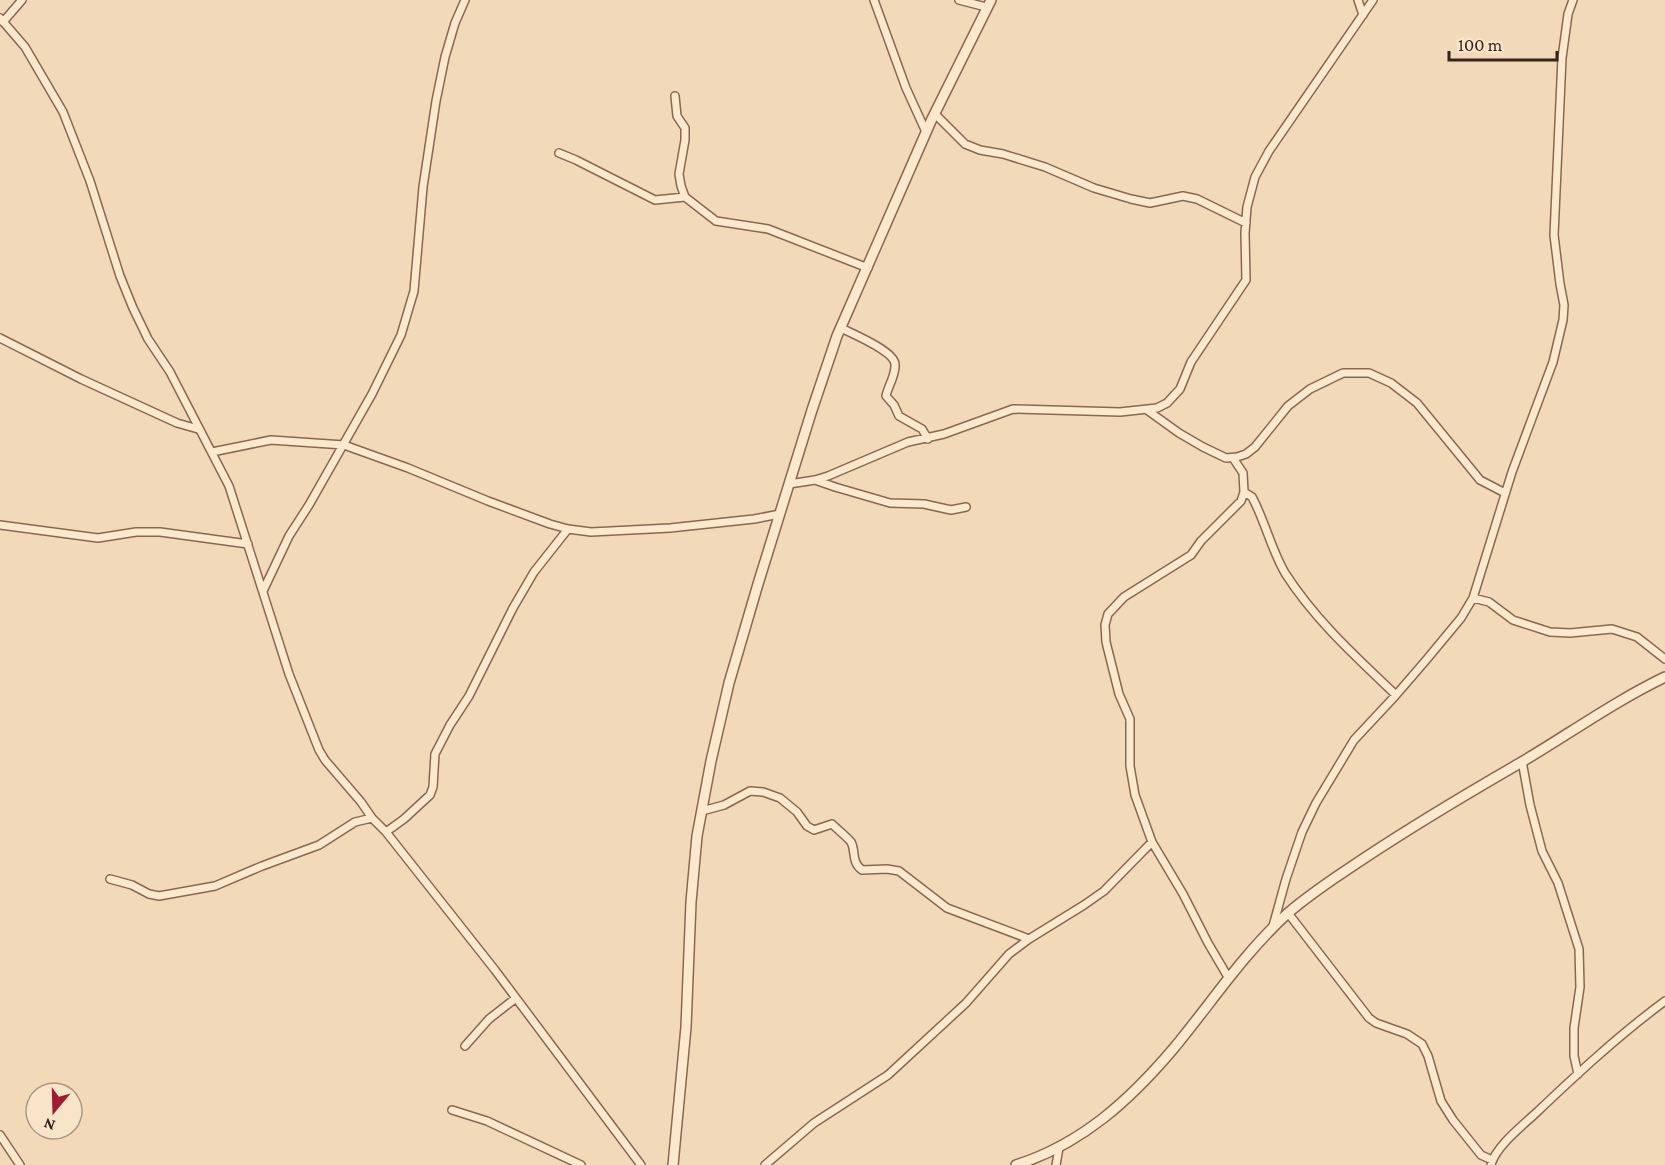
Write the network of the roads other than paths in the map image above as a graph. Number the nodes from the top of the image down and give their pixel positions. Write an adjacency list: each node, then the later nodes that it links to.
1 (21, 0): 10 (street)
2 (465, 0): 23 (street)
3 (874, 0): 13 (street)
4 (959, 0): 8 (street)
5 (1358, 0): 9 (street)
6 (1373, 0): 9 (street)
7 (1573, 0): 31 (street)
8 (988, 3): 12 (street)
9 (1363, 15): 16 (street)
10 (1, 20): 21 (street)
11 (675, 96): 15 (street)
12 (935, 114): 13 (street); 16 (street)
13 (926, 132): 17 (street)
14 (559, 153): 15 (street)
15 (685, 197): 17 (street)
16 (1246, 223): 20 (street)
17 (868, 268): 18 (street)
18 (841, 328): 22 (street); 29 (street)
19 (0, 338): 21 (street)
20 (1147, 410): 22 (street); 26 (street)
21 (198, 429): 24 (street)
22 (928, 439): 28 (street)
23 (344, 445): 24 (street); 35 (street); 37 (street)
24 (212, 452): 36 (street)
25 (1248, 453): 26 (street); 27 (street); 31 (street)
26 (1233, 458): 27 (street)
27 (1243, 473): 30 (street)
28 (816, 480): 29 (street); 32 (street)
29 (789, 484): 33 (street)
30 (1244, 492): 41 (street); 46 (street)
31 (1505, 494): 38 (street)
32 (966, 507)
33 (780, 514): 35 (street); 43 (street)
34 (0, 525): 36 (street)
35 (567, 529): 45 (street)
36 (248, 544): 37 (street)
37 (263, 591): 44 (street)
38 (1473, 598): 39 (street); 41 (street)
39 (1665, 659)
40 (1665, 677): 42 (street)
41 (1396, 695): 49 (street)
42 (1522, 762): 48 (street); 55 (street)
43 (702, 811): 50 (street); 63 (street)
44 (372, 818): 45 (street); 47 (street)
45 (386, 832): 52 (street)
46 (1152, 842): 50 (street); 51 (street)
47 (110, 879)
48 (1288, 913): 49 (street); 59 (street)
49 (1274, 926): 51 (street)
50 (1029, 939): 64 (street)
51 (1228, 977): 58 (street)
52 (516, 998): 54 (street); 62 (street)
53 (1665, 1001): 55 (street)
54 (465, 1046)
55 (1578, 1074): 59 (street)
56 (452, 1110): 61 (street)
57 (0, 1135): 60 (street)
58 (1059, 1148): 65 (street); 66 (street)
59 (1491, 1163)
60 (20, 1165)
61 (581, 1165)
62 (641, 1165)
63 (673, 1165)
64 (765, 1165)
65 (1016, 1165)
66 (1056, 1165)

